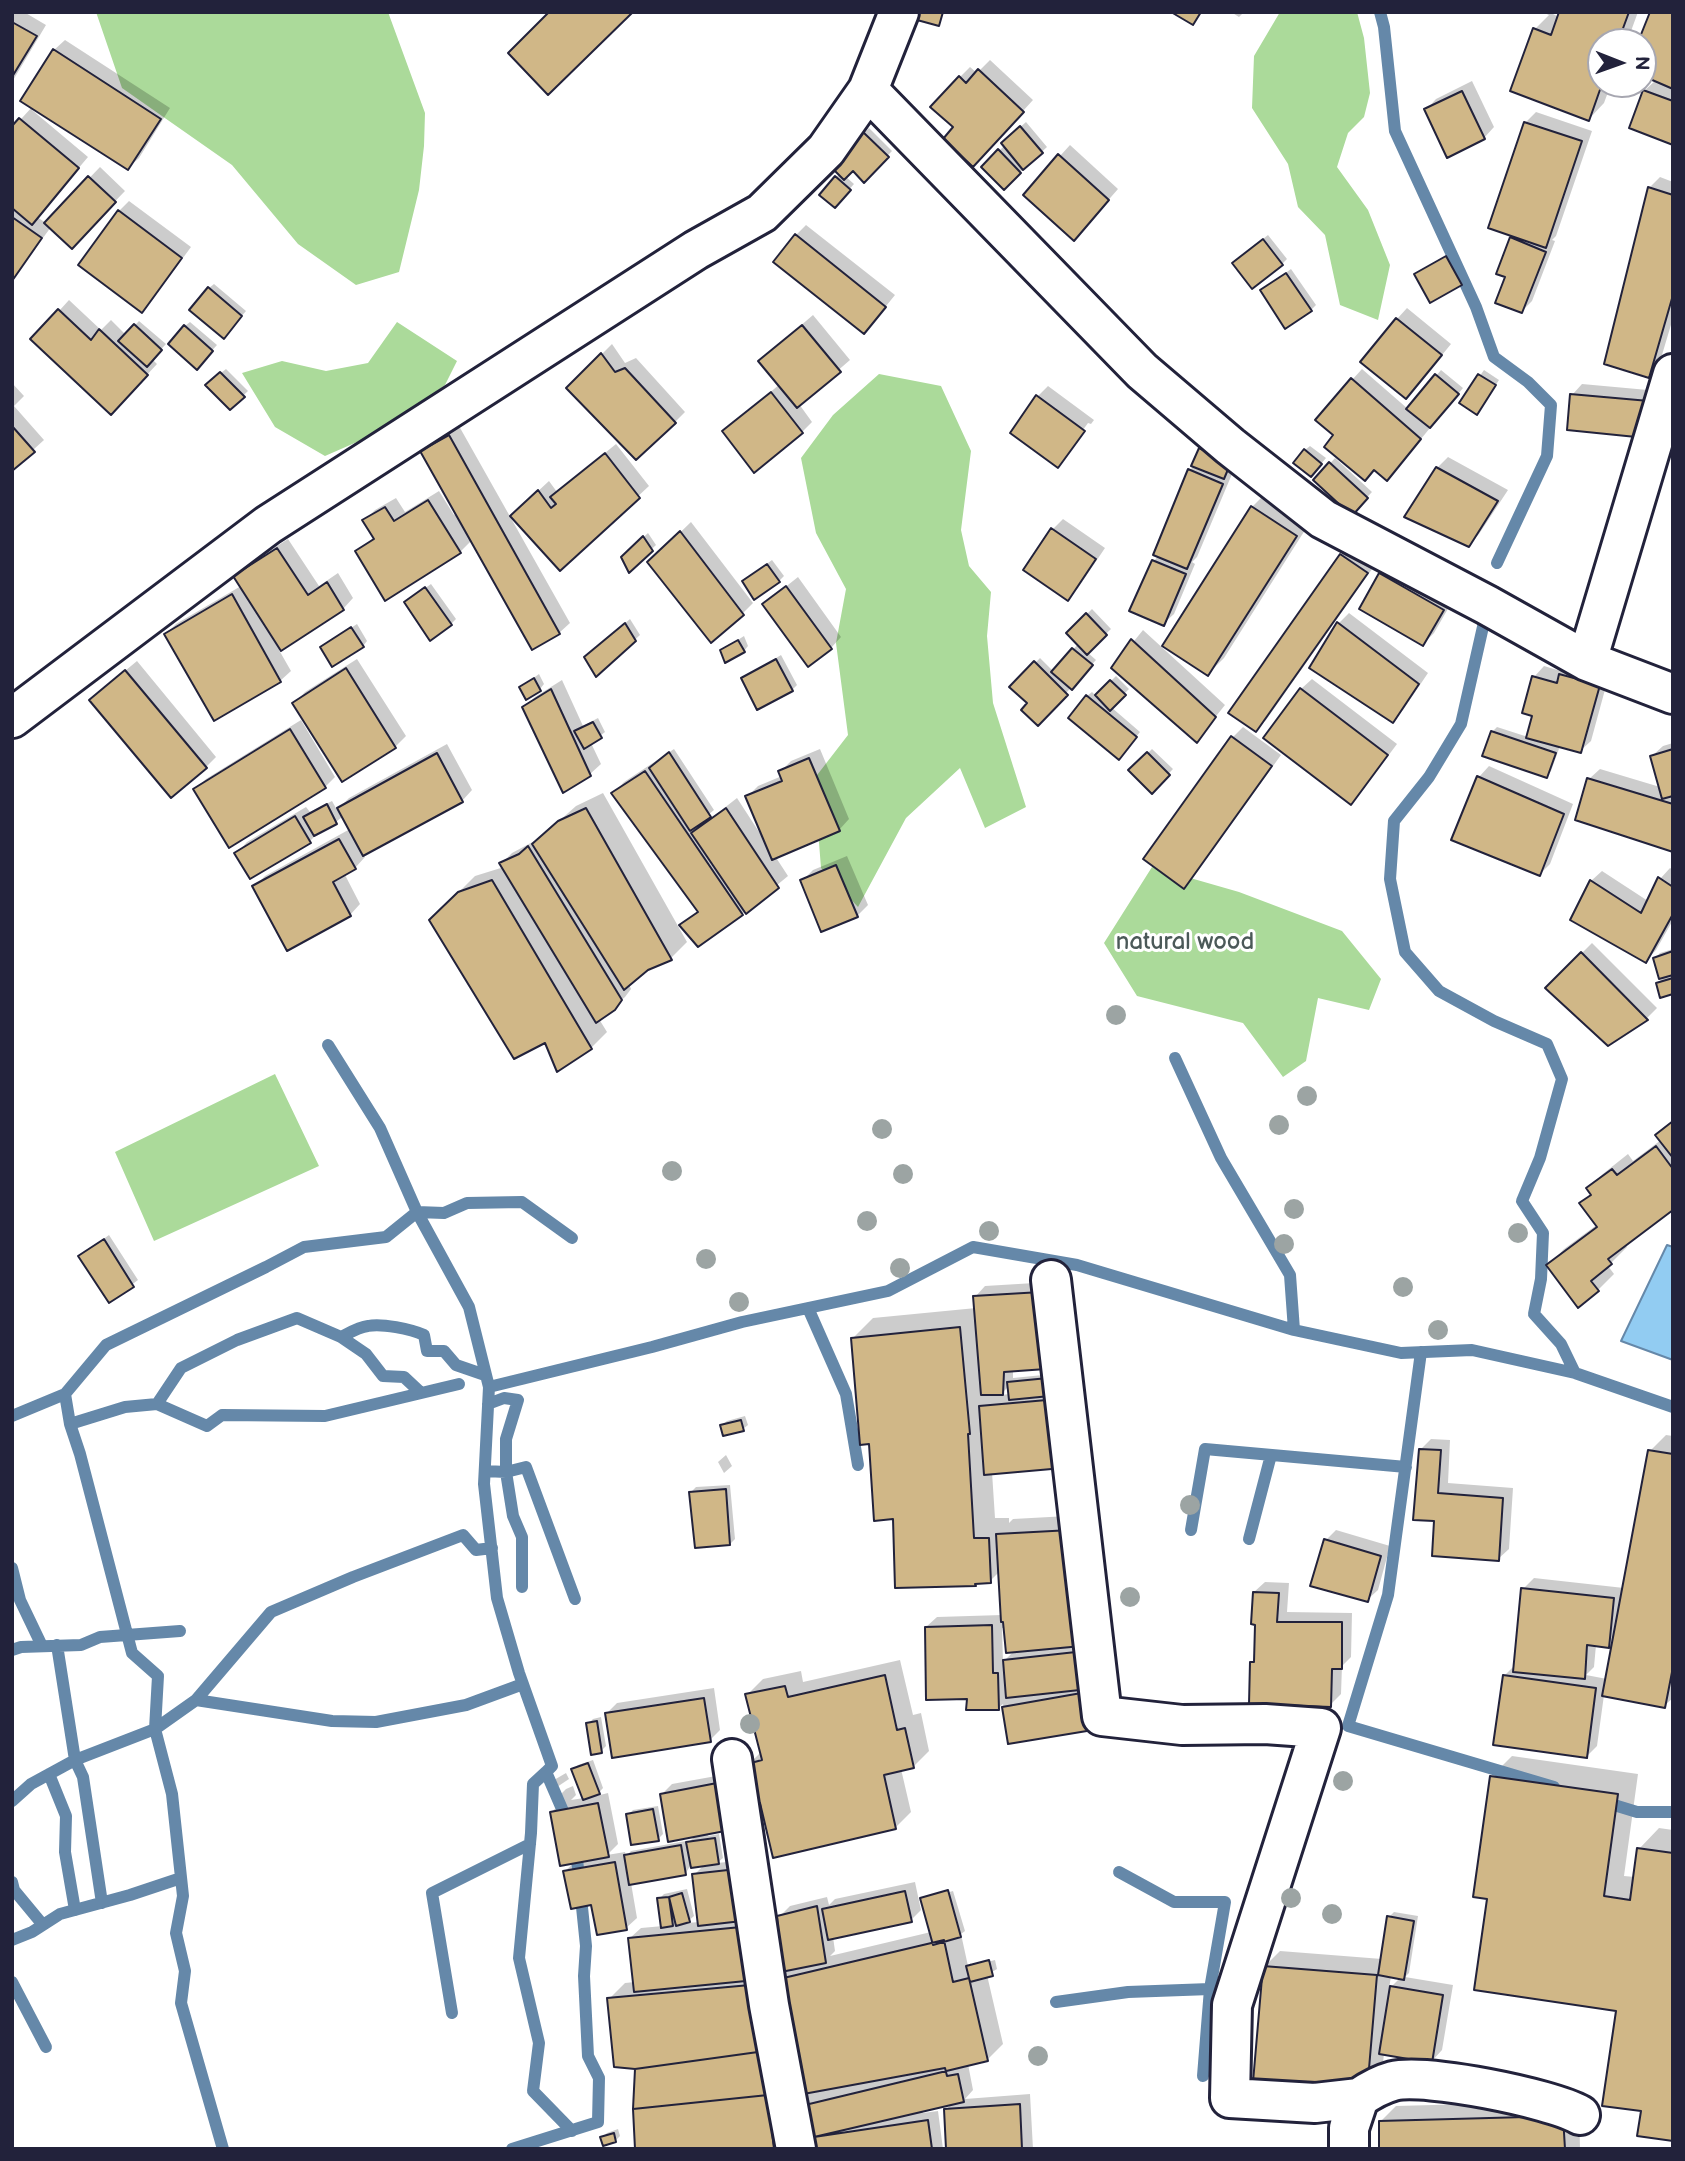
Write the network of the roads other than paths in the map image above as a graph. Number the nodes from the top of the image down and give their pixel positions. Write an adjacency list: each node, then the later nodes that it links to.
1 (899, 12): 2 (street)
2 (868, 90): 4 (street); 6 (street)
3 (1673, 374): 4 (street)
4 (1587, 661): 5 (street)
5 (1673, 694)
6 (12, 718)
7 (1051, 1280): 9 (street)
8 (732, 1759): 11 (street)
9 (1359, 2098): 10 (street); 12 (street)
10 (1580, 2115)
11 (796, 2149)
12 (1349, 2149)

